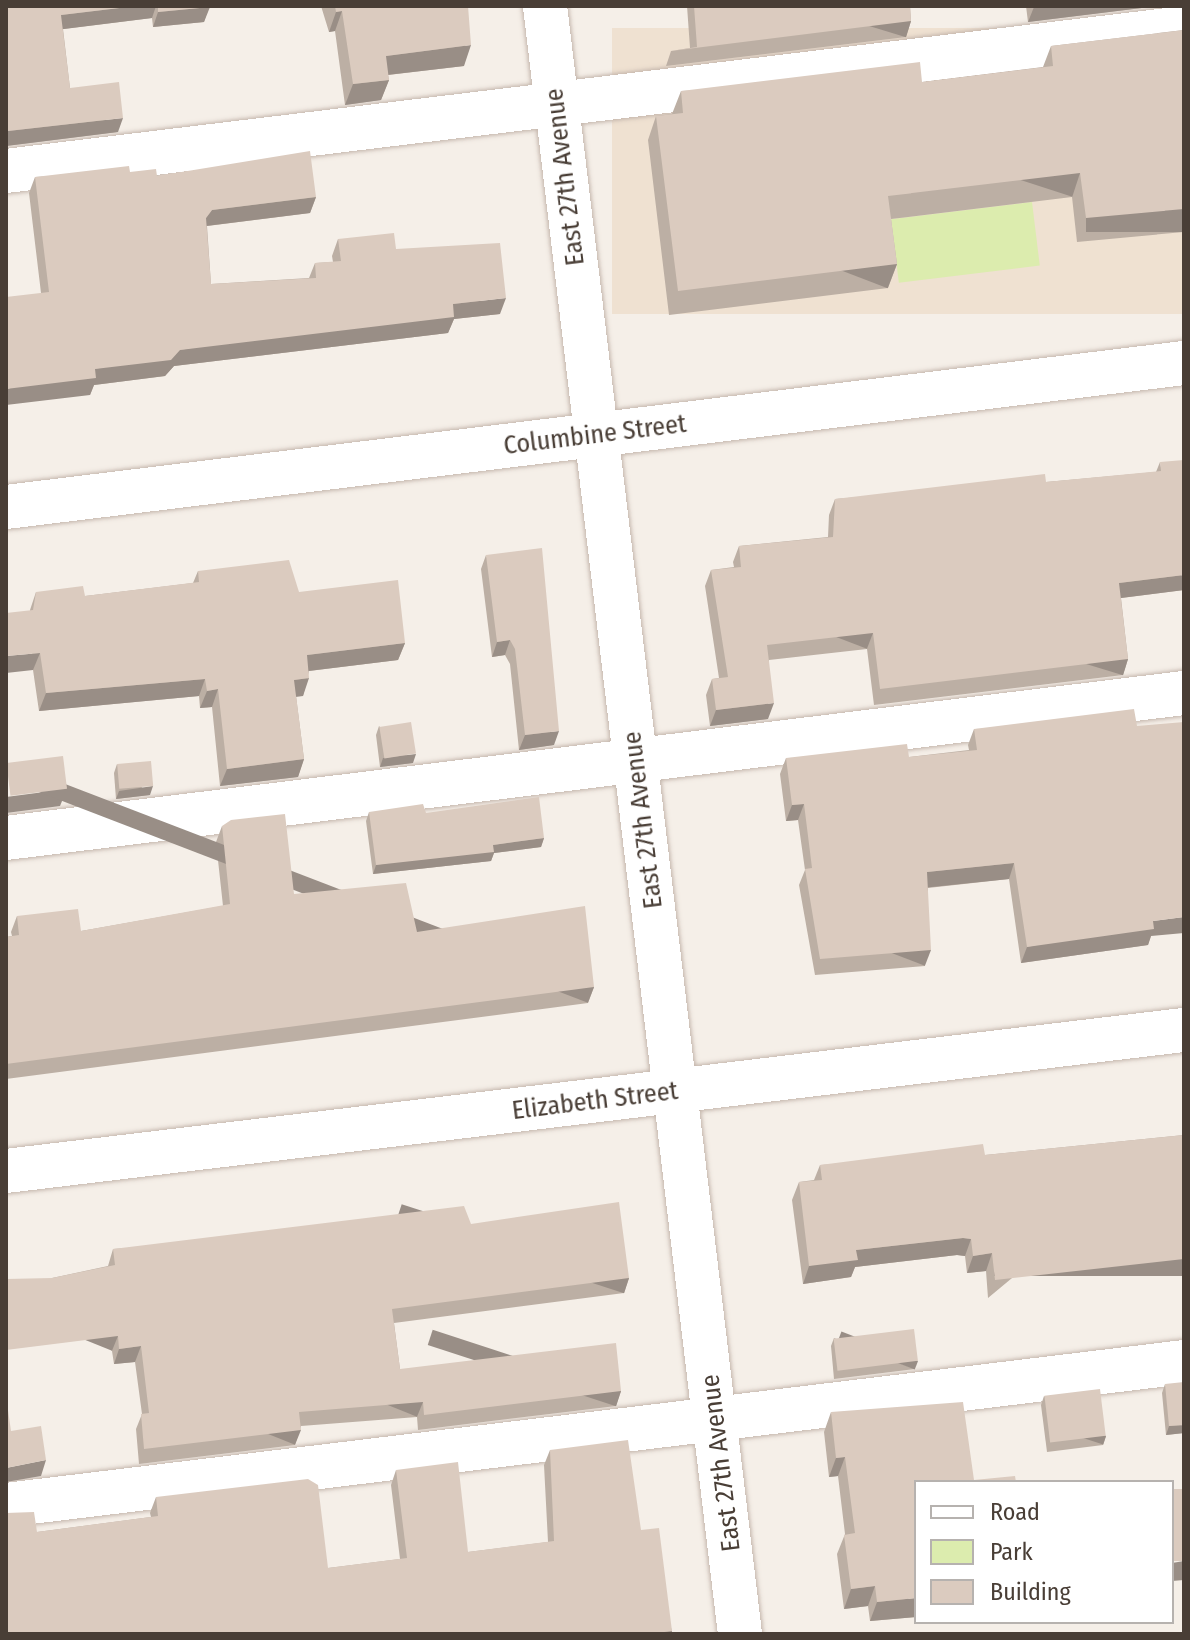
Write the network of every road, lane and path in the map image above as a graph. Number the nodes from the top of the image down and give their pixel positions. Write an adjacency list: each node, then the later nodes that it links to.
1 (545, 6): 3 (street, East 27th Avenue)
2 (1184, 28): 3 (street)
3 (556, 104): 4 (street); 6 (street, East 27th Avenue)
4 (6, 171)
5 (1184, 363): 6 (street, Columbine Street)
6 (597, 435): 7 (street, Columbine Street); 9 (street, East 27th Avenue)
7 (6, 507)
8 (1184, 693): 9 (street)
9 (636, 760): 10 (street); 12 (street, East 27th Avenue)
10 (6, 838)
11 (1184, 1030): 12 (street, Elizabeth Street)
12 (676, 1092): 13 (street, Elizabeth Street); 15 (street, East 27th Avenue)
13 (6, 1171)
14 (1184, 1362): 15 (street)
15 (716, 1419): 16 (street); 17 (street, East 27th Avenue)
16 (6, 1505)
17 (740, 1634)

